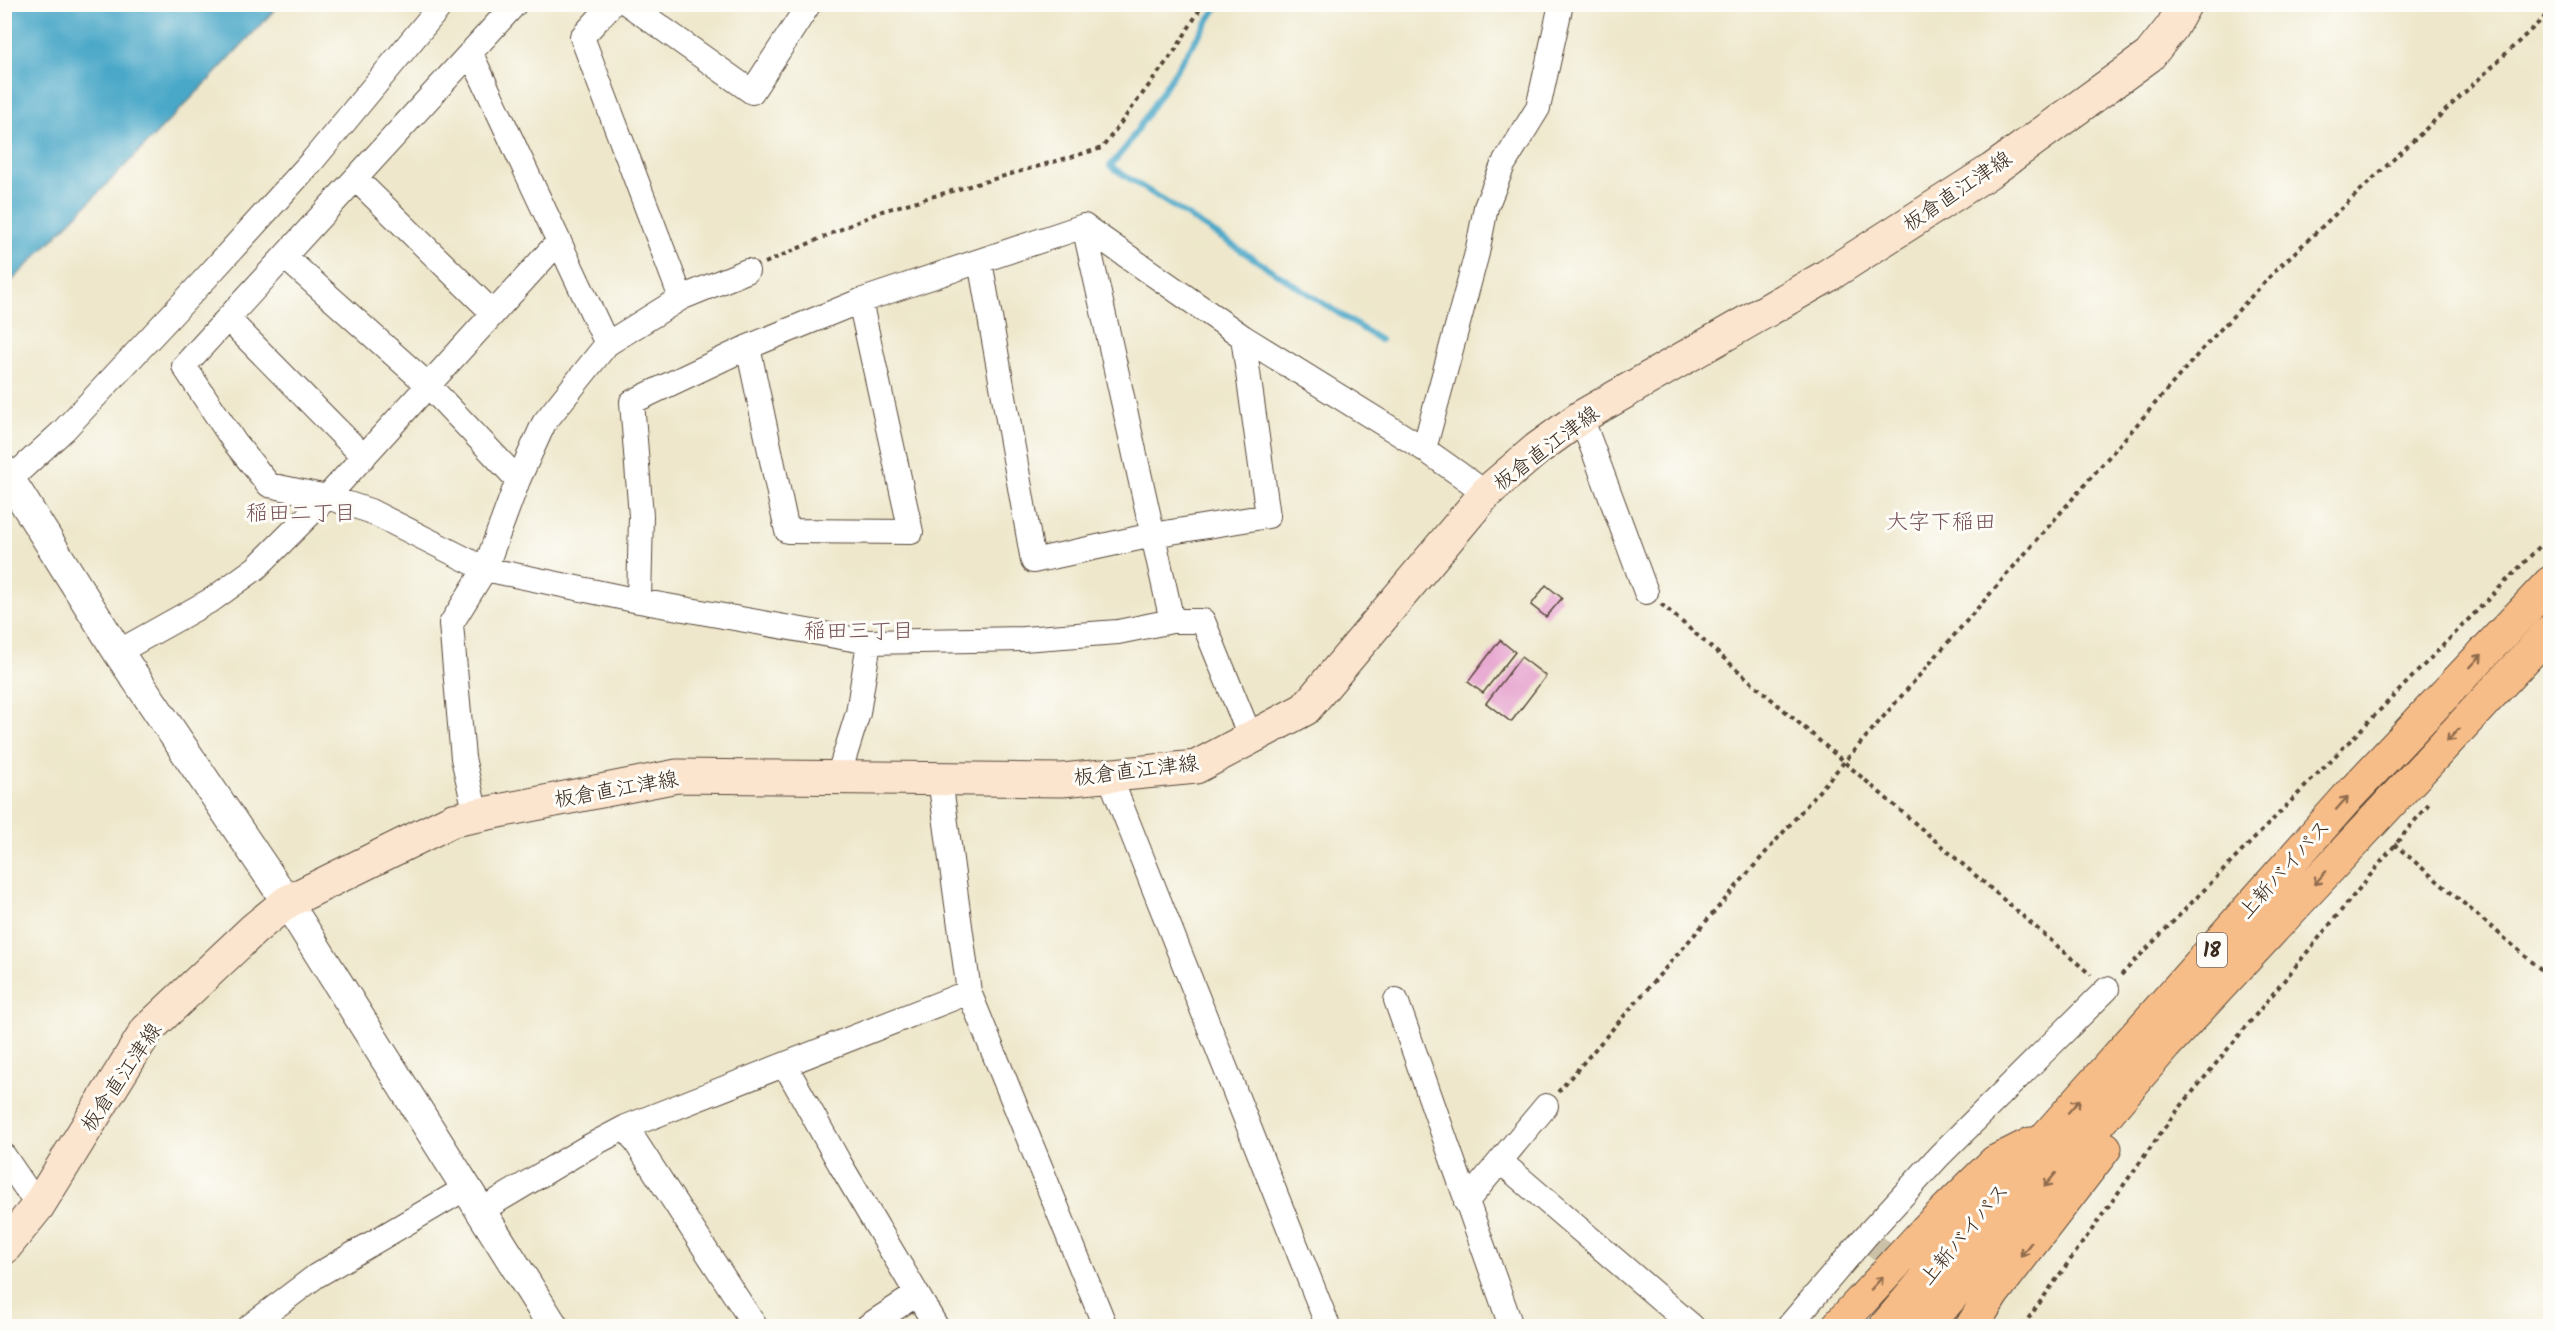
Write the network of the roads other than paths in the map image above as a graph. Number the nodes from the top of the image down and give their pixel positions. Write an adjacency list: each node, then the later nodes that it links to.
1 (442, 4): 26 (street)
2 (515, 4): 8 (street)
3 (612, 4): 15 (street)
4 (628, 4): 5 (street)
5 (809, 4)
6 (1562, 4): 24 (street)
7 (2185, 4): 23 (main road, 板倉直江津線)
8 (471, 54): 9 (street); 11 (street)
9 (356, 180): 12 (street); 17 (street)
10 (1084, 226): 13 (street); 19 (street); 30 (street)
11 (559, 241): 17 (street); 20 (street)
12 (285, 257): 18 (street); 22 (street)
13 (980, 261): 16 (street); 30 (street)
14 (747, 271): 15 (street)
15 (681, 298): 20 (street)
16 (860, 301): 21 (street); 21 (street)
17 (493, 313): 22 (street)
18 (228, 319): 25 (street); 29 (street)
19 (1243, 337): 24 (street); 30 (street)
20 (607, 344): 27 (street)
21 (748, 347): 34 (street)
22 (428, 385): 25 (street); 27 (street)
23 (1581, 417): 28 (main road, 板倉直江津線); 33 (street)
24 (1424, 448): 28 (street)
25 (364, 457): 29 (street)
26 (7, 478): 38 (street)
27 (518, 480): 31 (street)
28 (1486, 493): 39 (main road, 板倉直江津線)
29 (327, 497): 31 (street); 38 (street)
30 (1153, 535): 35 (street)
31 (485, 569): 34 (street); 43 (street)
32 (2550, 583): 52 (highway, 上新バイパス / 18, one-way to 32)
33 (1646, 592)
34 (639, 601): 37 (street)
35 (1172, 621): 37 (street); 39 (street)
36 (2550, 632): 45 (highway, 上新バイパス / 18, one-way to 45)
37 (869, 642): 41 (street)
38 (118, 652): 44 (street)
39 (1251, 739): 40 (main road, 板倉直江津線)
40 (1109, 775): 42 (main road, 板倉直江津線); 66 (street)
41 (838, 777): 42 (main road, 板倉直江津線); 43 (main road, 板倉直江津線)
42 (940, 779): 47 (street)
43 (476, 815): 44 (main road, 板倉直江津線)
44 (288, 902): 55 (street); 57 (main road, 板倉直江津線)
45 (2251, 951): 72 (highway, 上新バイパス / 18, one-way to 72); 73 (highway, 18, one-way to 73)
46 (2107, 989): 69 (street)
47 (969, 992): 49 (street); 65 (street)
48 (1396, 1000): 56 (street)
49 (785, 1065): 51 (street); 59 (street)
50 (1546, 1106): 54 (street)
51 (626, 1127): 55 (street); 62 (street)
52 (2048, 1135): 70 (highway, one-way to 52); 71 (highway, 上新バイパス / 18)
53 (4, 1156): 57 (street)
54 (1500, 1161): 56 (street); 68 (street)
55 (473, 1199): 60 (street); 61 (street)
56 (1466, 1202): 67 (street)
57 (38, 1206): 58 (main road, 板倉直江津線)
58 (4, 1248)
59 (917, 1294): 63 (street); 64 (street)
60 (548, 1325)
61 (250, 1326)
62 (754, 1326)
63 (868, 1326)
64 (936, 1326)
65 (1105, 1326)
66 (1328, 1326)
67 (1511, 1326)
68 (1692, 1326)
69 (1789, 1326)
70 (1838, 1326)
71 (1886, 1326)
72 (1926, 1326)
73 (1972, 1326)

